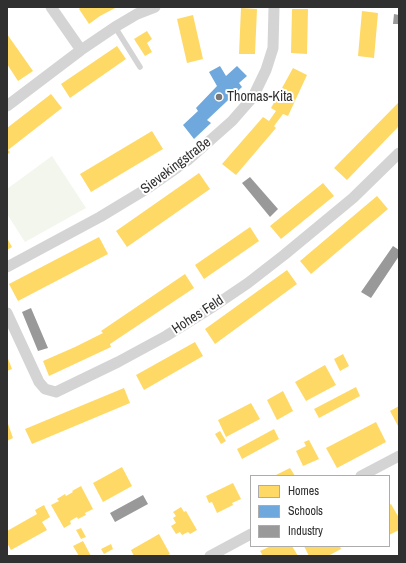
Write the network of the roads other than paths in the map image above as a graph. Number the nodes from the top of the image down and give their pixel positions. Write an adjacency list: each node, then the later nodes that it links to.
1 (51, 7): 5 (street)
2 (155, 7): 4 (street)
3 (274, 7): 9 (street, Sievekingstraße)
4 (115, 27): 5 (street); 6 (lane)
5 (80, 50): 7 (street)
6 (140, 67)
7 (7, 106)
8 (399, 153): 10 (street, Hohes Feld)
9 (7, 267)
10 (7, 313)
11 (399, 456): 12 (street)
12 (363, 475)
13 (250, 535): 14 (street)
14 (210, 556)

